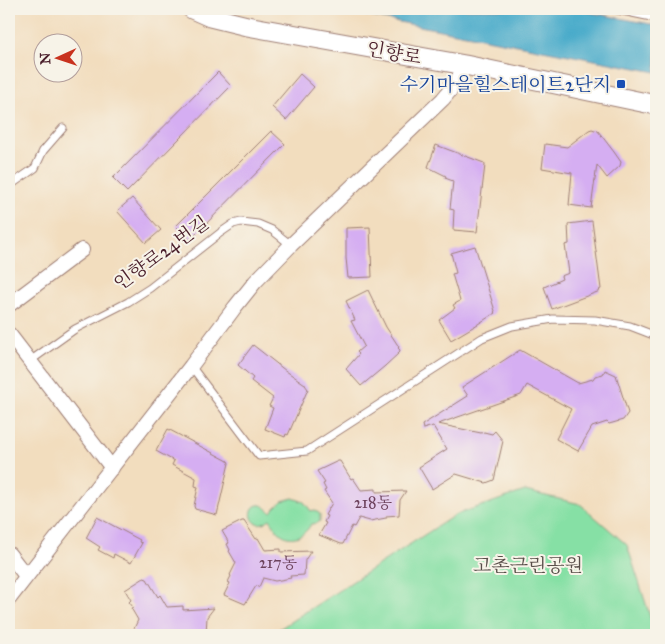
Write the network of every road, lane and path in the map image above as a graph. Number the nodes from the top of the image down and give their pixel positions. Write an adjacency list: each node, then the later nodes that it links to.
1 (192, 9): 4 (street, 인향로)
2 (613, 9): 3 (lane)
3 (656, 18)
4 (465, 65): 5 (street, 인향로); 8 (street)
5 (656, 104)
6 (63, 128): 7 (lane)
7 (9, 186)
8 (291, 245): 13 (lane, 인향로24번길); 14 (street)
9 (82, 250): 10 (street)
10 (9, 305)
11 (9, 334): 13 (street)
12 (656, 336): 14 (lane)
13 (30, 361): 15 (street)
14 (191, 366): 15 (street)
15 (112, 468): 17 (street)
16 (9, 554): 17 (street)
17 (26, 576): 18 (street)
18 (9, 599)

